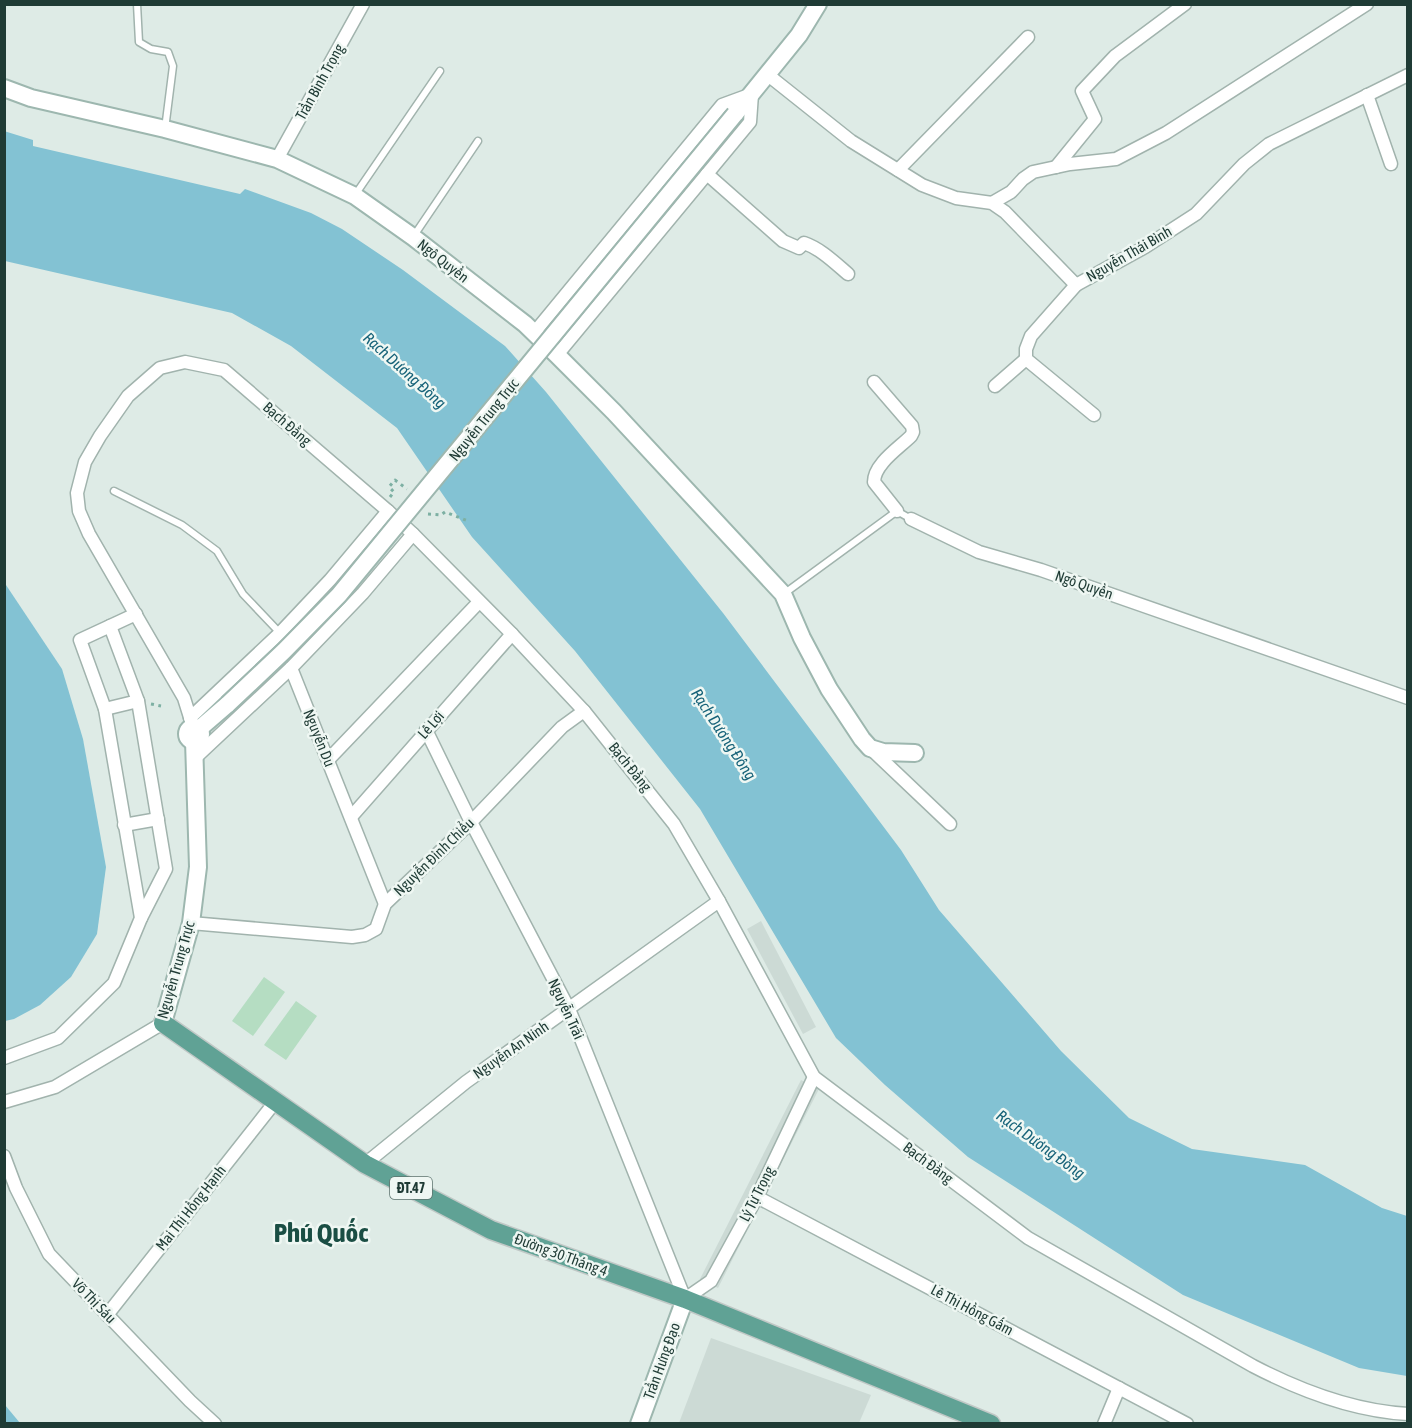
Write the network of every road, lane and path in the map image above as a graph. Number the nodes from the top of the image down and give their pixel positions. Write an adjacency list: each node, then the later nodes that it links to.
1 (137, 4): 13 (lane)
2 (363, 4): 15 (street, Trần Bình Trọng)
3 (818, 4): 8 (main road, Nguyễn Trung Trực)
4 (1185, 4): 17 (street)
5 (1367, 4): 17 (street)
6 (1028, 37): 18 (street)
7 (440, 71): 20 (lane)
8 (768, 75): 11 (main road, Nguyễn Trung Trực); 18 (street, Nguyễn Thái Bình)
9 (1407, 75): 12 (street, Nguyễn Thái Bình)
10 (4, 88): 13 (main road, Ngô Quyền)
11 (752, 94): 19 (street); 25 (street, Nguyễn Trung Trực); 51 (main road, Nguyễn Trung Trực, bridge)
12 (1367, 95): 16 (street); 24 (street, Nguyễn Thái Bình)
13 (165, 129): 15 (main road, Ngô Quyền)
14 (478, 141): 22 (lane)
15 (277, 159): 20 (main road, Ngô Quyền)
16 (1391, 164)
17 (1056, 167): 21 (street)
18 (898, 170): 21 (street, Nguyễn Thái Bình)
19 (707, 174): 23 (street); 26 (street)
20 (355, 196): 22 (main road, Ngô Quyền)
21 (992, 203): 24 (street, Nguyễn Thái Bình)
22 (412, 237): 25 (main road, Ngô Quyền)
23 (848, 274)
24 (1076, 285): 27 (street)
25 (534, 333): 26 (main road, Ngô Quyền)
26 (557, 355): 39 (main road, Ngô Quyền)
27 (1026, 359): 29 (street); 30 (street)
28 (874, 382): 35 (street)
29 (995, 386)
30 (1094, 415)
31 (114, 491): 43 (lane)
32 (394, 492): 33 (path)
33 (410, 492)
34 (388, 511): 38 (street, Bạch Đằng); 41 (street, Bạch Đằng); 43 (street)
35 (897, 511): 36 (lane, Ngô Quyền); 39 (lane)
36 (911, 519): 46 (street, Ngô Quyền)
37 (468, 521): 38 (path)
38 (411, 532): 40 (street, Bạch Đằng); 45 (street)
39 (783, 594): 52 (main road, Ngô Quyền)
40 (479, 602): 44 (street, Bạch Đằng); 54 (street)
41 (136, 614): 42 (street); 51 (street, Bạch Đằng)
42 (110, 626): 47 (street); 48 (street)
43 (280, 633): 51 (street)
44 (512, 634): 49 (street, Bạch Đằng); 50 (street, Lê Lợi)
45 (291, 668): 51 (street); 54 (street, Nguyễn Du)
46 (1407, 698)
47 (138, 701): 48 (street); 56 (street)
48 (105, 709): 59 (street)
49 (584, 711): 57 (street, Nguyễn Đình Chiểu); 60 (street, Bạch Đằng)
50 (426, 730): 55 (street, Lê Lợi); 57 (street, Nguyễn Trãi)
51 (194, 735): 63 (main road, Nguyễn Trung Trực)
52 (870, 748): 53 (main road); 58 (street)
53 (915, 753)
54 (328, 760): 55 (street, Nguyễn Du)
55 (351, 817): 61 (street, Nguyễn Du)
56 (158, 819): 59 (street); 62 (street)
57 (471, 822): 61 (street, Nguyễn Đình Chiểu); 64 (street, Nguyễn Trãi)
58 (950, 824)
59 (124, 825): 62 (street)
60 (719, 901): 64 (street, Nguyễn An Ninh); 67 (street, Bạch Đằng)
61 (386, 904): 63 (street, Nguyễn Đình Chiểu)
62 (141, 918): 66 (street)
63 (191, 923): 65 (main road, Nguyễn Trung Trực)
64 (569, 1009): 71 (street, Nguyễn An Ninh); 73 (street, Nguyễn Trãi)
65 (164, 1023): 68 (street, Nguyễn Trung Trực); 69 (main road, Đường 30 Tháng 4 / ĐT.47)
66 (4, 1058)
67 (814, 1077): 72 (street, Lý Tự Trọng); 76 (street, Bạch Đằng)
68 (4, 1102)
69 (275, 1102): 71 (main road, Đường 30 Tháng 4 / ĐT.47); 74 (street, Mai Thị Hồng Hạnh)
70 (4, 1156): 74 (street, Võ Thị Sáu)
71 (365, 1164): 73 (main road, Đường 30 Tháng 4 / ĐT.47)
72 (757, 1197): 73 (street, Lý Tự Trọng); 75 (street, Lê Thị Hồng Gấm)
73 (685, 1299): 77 (main road, Đường 30 Tháng 4); 79 (main road, Trần Hưng Đạo)
74 (108, 1315): 78 (street, Võ Thị Sáu)
75 (1119, 1388): 80 (street); 81 (street, Lê Thị Hồng Gấm)
76 (1407, 1414)
77 (979, 1421)
78 (215, 1424)
79 (639, 1424)
80 (1104, 1424)
81 (1187, 1424)

